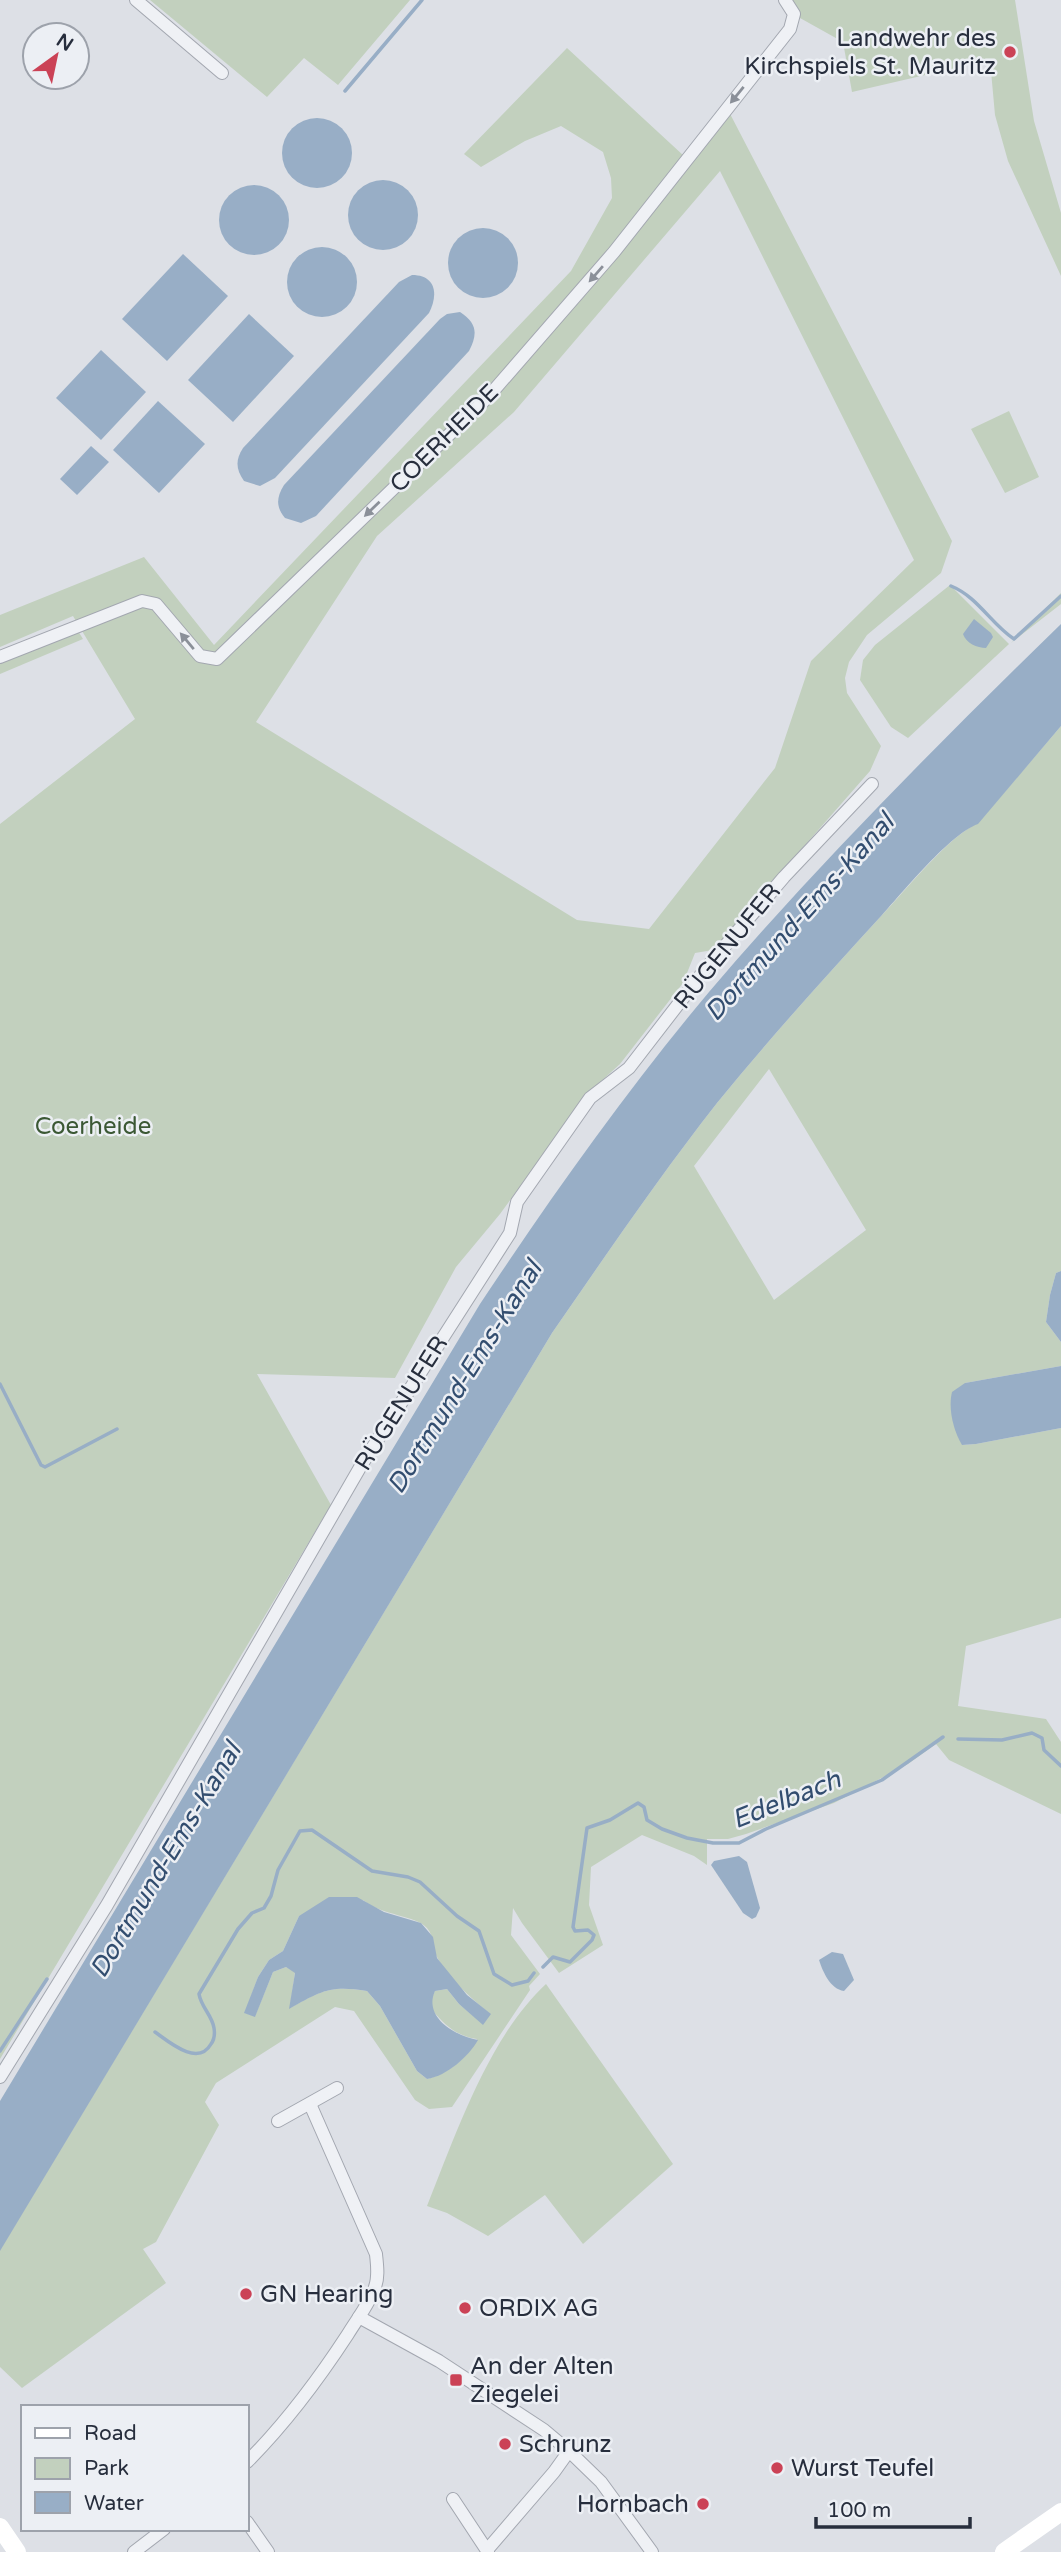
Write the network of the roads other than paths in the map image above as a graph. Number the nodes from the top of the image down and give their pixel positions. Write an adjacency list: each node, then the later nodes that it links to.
1 (136, 0): 3 (street)
2 (785, 0): 4 (street, COERHEIDE, one-way to 4)
3 (222, 73)
4 (0, 657)
5 (872, 784): 6 (street, RÜGENUFER)
6 (0, 2077)
7 (337, 2088): 8 (street)
8 (310, 2104): 9 (street); 10 (street)
9 (278, 2121)
10 (359, 2318): 11 (street); 12 (street)
11 (569, 2451): 18 (street); 22 (street)
12 (248, 2461)
13 (453, 2500): 18 (street)
14 (1061, 2512): 23 (main road)
15 (248, 2523): 21 (street)
16 (0, 2527): 19 (main road)
17 (161, 2531): 20 (street)
18 (487, 2551)
19 (17, 2552)
20 (134, 2552)
21 (268, 2552)
22 (652, 2552)
23 (1004, 2552)

